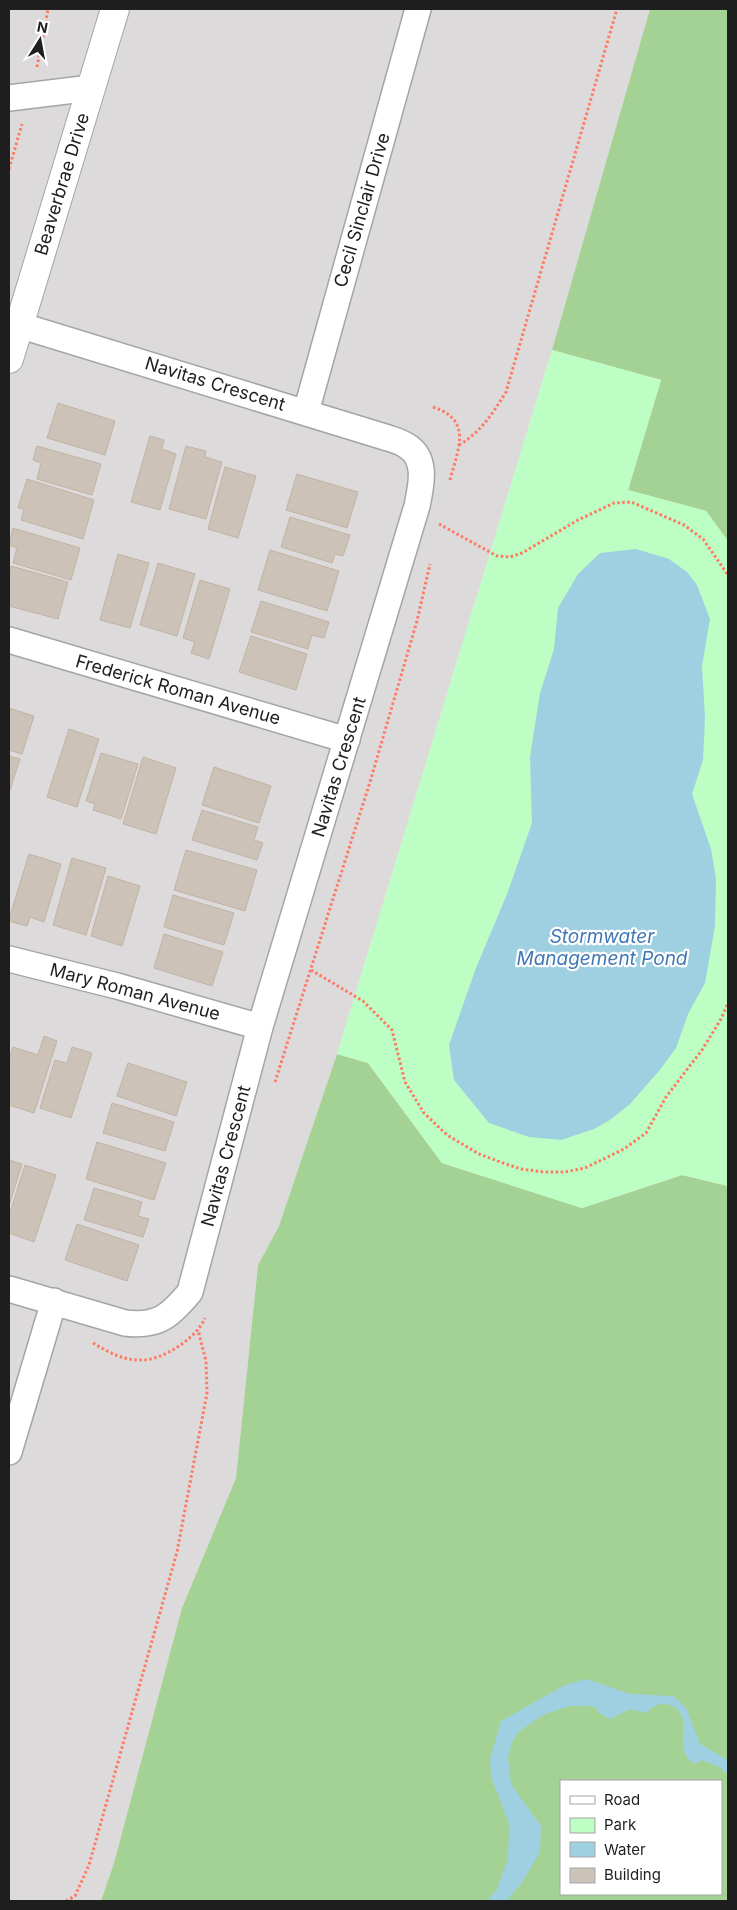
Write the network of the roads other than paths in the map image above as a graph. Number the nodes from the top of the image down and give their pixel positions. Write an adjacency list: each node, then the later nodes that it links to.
1 (115, 9): 3 (street, Beaverbrae Drive)
2 (418, 9): 7 (street, Cecil Sinclair Drive)
3 (91, 88): 4 (street); 5 (street, Beaverbrae Drive)
4 (9, 98)
5 (14, 324): 6 (street, Beaverbrae Drive); 7 (street, Navitas Crescent)
6 (9, 359)
7 (306, 412): 9 (street, Navitas Crescent)
8 (9, 640): 9 (street, Frederick Roman Avenue)
9 (347, 740): 11 (street, Navitas Crescent)
10 (9, 959): 11 (street, Mary Roman Avenue)
11 (260, 1027): 13 (street, Navitas Crescent)
12 (9, 1288): 13 (street, Navitas Crescent)
13 (54, 1302): 14 (street)
14 (9, 1452)

